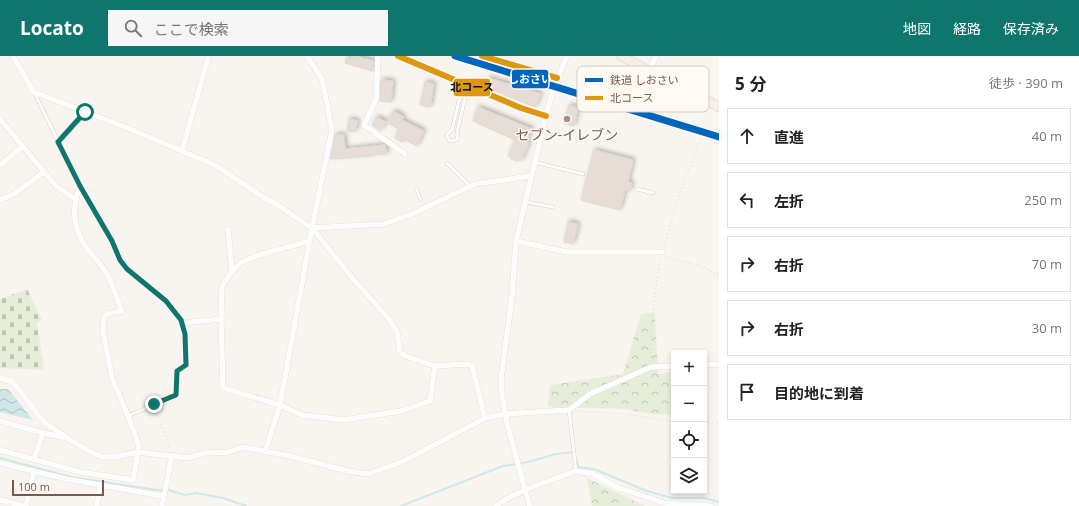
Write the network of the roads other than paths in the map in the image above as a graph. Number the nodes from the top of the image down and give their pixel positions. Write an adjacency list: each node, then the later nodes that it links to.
1 (13, 56): 14 (street)
2 (307, 56): 40 (street)
3 (378, 56): 23 (street)
4 (398, 56): 13 (street)
5 (482, 56): 12 (street)
6 (567, 56): 12 (street)
7 (621, 56): 10 (main road)
8 (656, 56): 11 (street)
9 (208, 58): 22 (street)
10 (640, 66)
11 (651, 66)
12 (557, 78): 18 (street)
13 (466, 85): 13 (lane); 18 (street)
14 (34, 92): 17 (street); 20 (lane)
15 (709, 102): 16 (main road)
16 (719, 107)
17 (85, 112): 20 (street); 22 (street)
18 (546, 116): 25 (street)
19 (0, 119): 21 (street)
20 (58, 142): 30 (lane)
21 (22, 147): 26 (street); 27 (street)
22 (182, 151): 40 (street)
23 (405, 154)
24 (447, 162): 31 (lane)
25 (534, 162): 28 (lane); 29 (street)
26 (0, 165)
27 (44, 172): 35 (street); 36 (street)
28 (583, 174)
29 (531, 176): 31 (street); 38 (street)
30 (80, 186): 35 (street); 42 (lane)
31 (470, 186): 40 (street)
32 (416, 188): 37 (lane)
33 (637, 189): 34 (lane)
34 (653, 193)
35 (75, 199): 58 (street)
36 (0, 200)
37 (421, 200)
38 (526, 202): 39 (lane); 44 (street)
39 (553, 207)
40 (312, 228): 43 (street); 51 (street)
41 (228, 229): 46 (street)
42 (112, 241)
43 (309, 241): 46 (street); 55 (street)
44 (516, 241): 45 (street); 57 (street)
45 (661, 254)
46 (232, 272): 47 (street)
47 (221, 320): 48 (street); 55 (street)
48 (182, 323)
49 (719, 364): 50 (street)
50 (707, 365)
51 (436, 366): 55 (street); 59 (street)
52 (671, 366): 56 (street)
53 (177, 371): 58 (lane)
54 (0, 378): 62 (street)
55 (280, 405): 65 (street)
56 (569, 410): 57 (street); 70 (lane)
57 (505, 414): 59 (street); 72 (street)
58 (128, 416): 64 (street)
59 (484, 418): 65 (street)
60 (0, 421): 61 (street)
61 (43, 433): 62 (street); 67 (street)
62 (67, 438): 64 (street)
63 (0, 450): 67 (street)
64 (138, 452): 66 (street); 67 (street)
65 (265, 452): 66 (street)
66 (172, 455): 73 (street)
67 (34, 459)
68 (0, 463): 69 (street)
69 (34, 471): 71 (street); 75 (street)
70 (576, 471): 72 (street); 80 (street)
71 (100, 486): 73 (street); 76 (street)
72 (525, 490): 78 (street); 79 (street)
73 (163, 496): 77 (street)
74 (0, 500): 75 (street)
75 (25, 506)
76 (97, 506)
77 (162, 506)
78 (496, 506)
79 (530, 506)
80 (711, 506)

